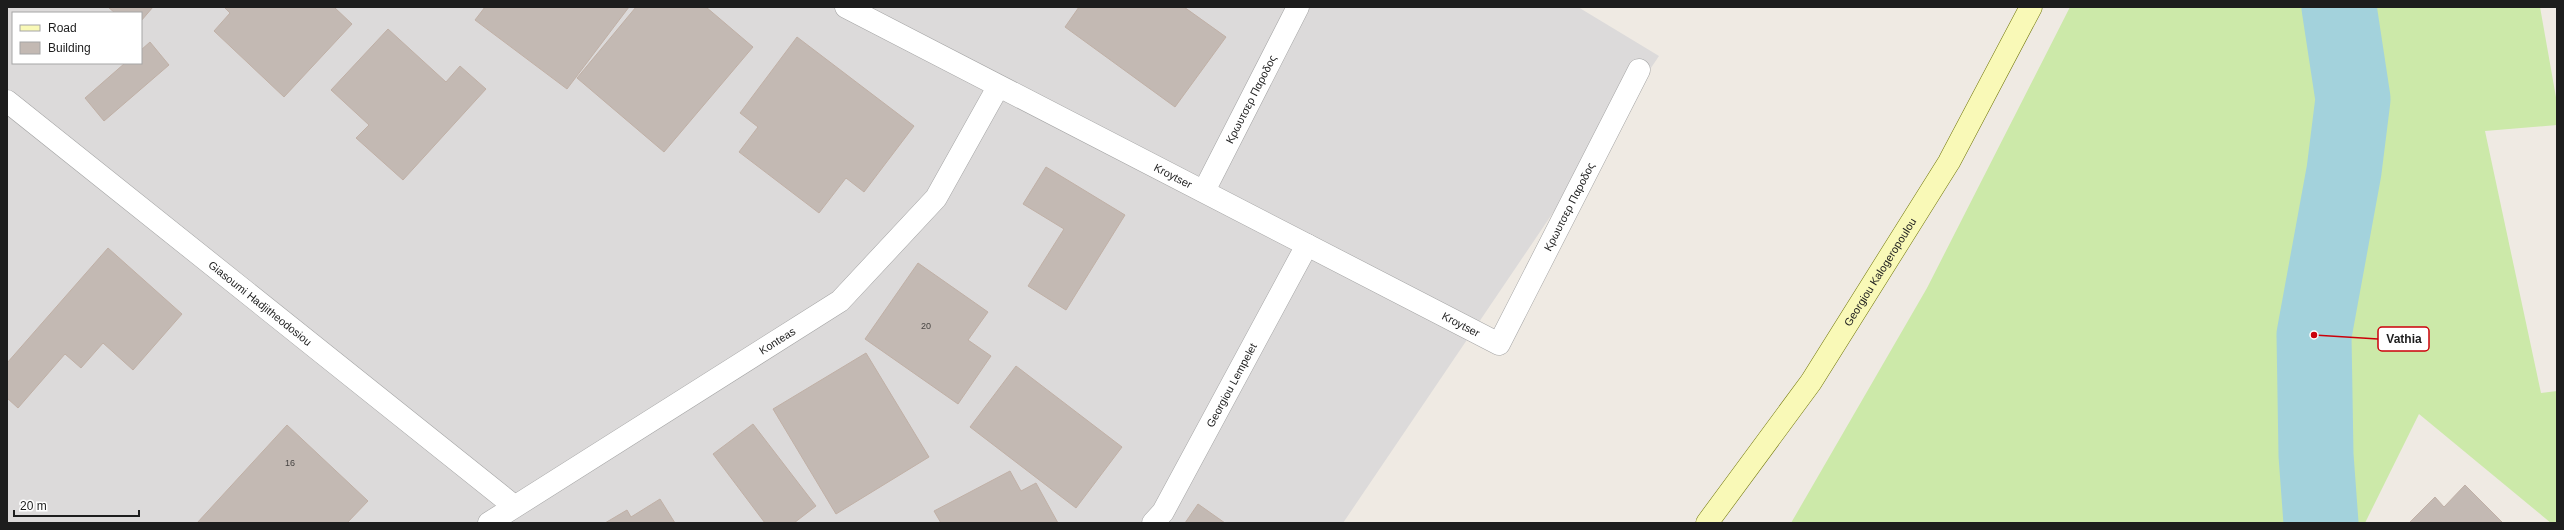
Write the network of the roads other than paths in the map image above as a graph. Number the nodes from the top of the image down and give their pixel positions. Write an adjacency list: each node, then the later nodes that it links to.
1 (1298, 7): 7 (street, Κρωυτσερ Παροδος)
2 (2031, 7): 13 (street, Georgiou Kalogeropoulou)
3 (853, 9): 5 (street, Kroytser)
4 (1639, 70): 9 (street, Κρωυτσερ Παροδος)
5 (998, 87): 7 (street, Kroytser); 10 (street, Konteas)
6 (7, 101): 10 (street, Giasoumi Hadjitheodosiou)
7 (1204, 191): 8 (street, Kroytser)
8 (1307, 245): 9 (street, Kroytser); 12 (street, Georgiou Lempelet)
9 (1499, 344)
10 (514, 506): 11 (street, Konteas)
11 (488, 523)
12 (1153, 523)
13 (1707, 523)

